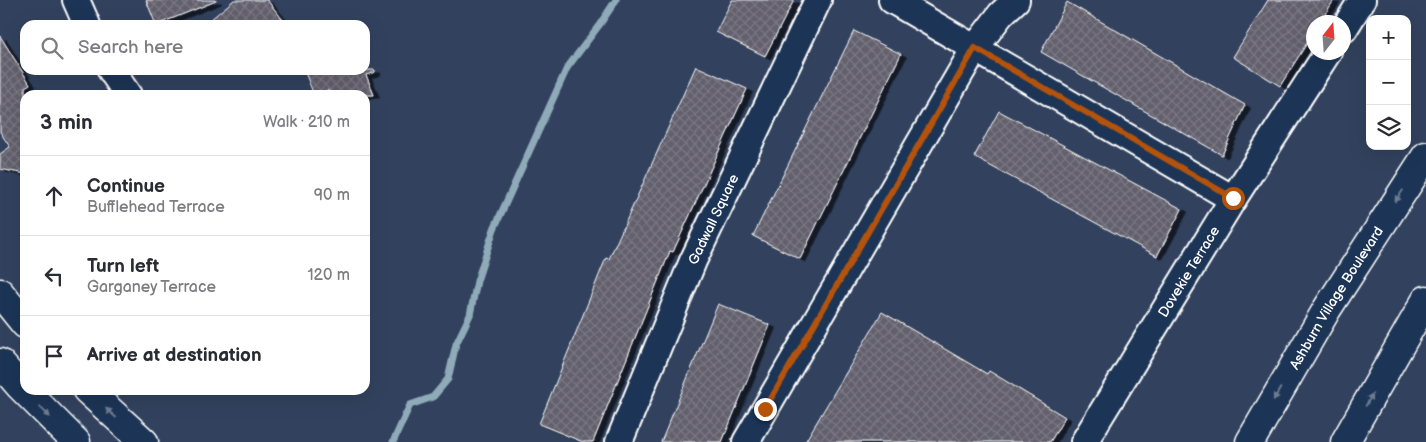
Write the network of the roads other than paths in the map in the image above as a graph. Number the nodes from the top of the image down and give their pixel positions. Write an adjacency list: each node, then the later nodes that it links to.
1 (76, 0): 7 (street)
2 (818, 0): 23 (street, Gadwall Square)
3 (892, 0): 8 (street)
4 (1016, 0): 8 (street)
5 (1362, 0): 6 (street)
6 (1351, 18)
7 (85, 20)
8 (975, 48): 13 (street); 24 (street)
9 (1323, 60): 13 (street, Dovekie Terrace)
10 (114, 75): 11 (street)
11 (125, 90)
12 (1426, 156): 26 (main road, Ashburn Village Boulevard, one-way to 26)
13 (1233, 198): 25 (street, Dovekie Terrace)
14 (0, 294): 16 (main road)
15 (1426, 300): 27 (main road, one-way to 15)
16 (20, 318)
17 (0, 363): 18 (main road, one-way to 18)
18 (20, 386)
19 (29, 395): 21 (main road, one-way to 21)
20 (92, 395): 22 (main road, one-way to 20)
21 (76, 442)
22 (144, 442)
23 (618, 442)
24 (746, 442)
25 (1084, 442)
26 (1250, 442)
27 (1344, 442)

